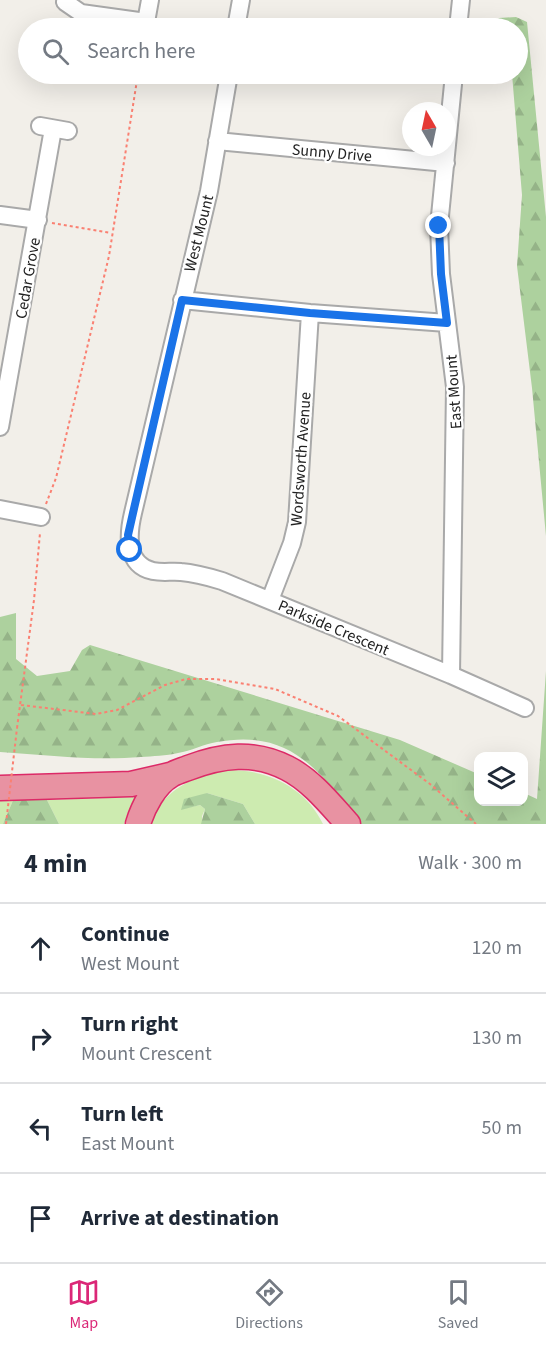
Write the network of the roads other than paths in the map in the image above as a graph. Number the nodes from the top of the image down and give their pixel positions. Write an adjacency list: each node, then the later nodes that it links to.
1 (150, 0): 6 (street)
2 (241, 0): 7 (street)
3 (461, 0): 8 (street)
4 (64, 2): 5 (street)
5 (117, 18)
6 (147, 18)
7 (238, 18)
8 (459, 18)
9 (227, 84): 12 (street, West Mount)
10 (453, 84): 13 (street, East Mount)
11 (54, 129): 15 (street, Cedar Grove)
12 (217, 141): 13 (street, Sunny Drive); 16 (street, West Mount)
13 (446, 163): 18 (street, East Mount)
14 (0, 214): 15 (street)
15 (38, 220): 19 (street, Cedar Grove)
16 (182, 300): 17 (street); 22 (street, West Mount)
17 (310, 313): 18 (street); 23 (street, Wordsworth Avenue)
18 (447, 323): 24 (street, East Mount)
19 (0, 427)
20 (0, 509): 21 (street)
21 (41, 517)
22 (139, 564): 23 (street, Parkside Crescent)
23 (270, 600): 24 (street, Parkside Crescent)
24 (451, 675): 25 (street, Parkside Crescent)
25 (525, 708)
26 (170, 775): 27 (highway); 28 (highway); 29 (highway)
27 (0, 788)
28 (327, 801): 30 (highway); 31 (highway)
29 (138, 824)
30 (334, 824)
31 (348, 824)

